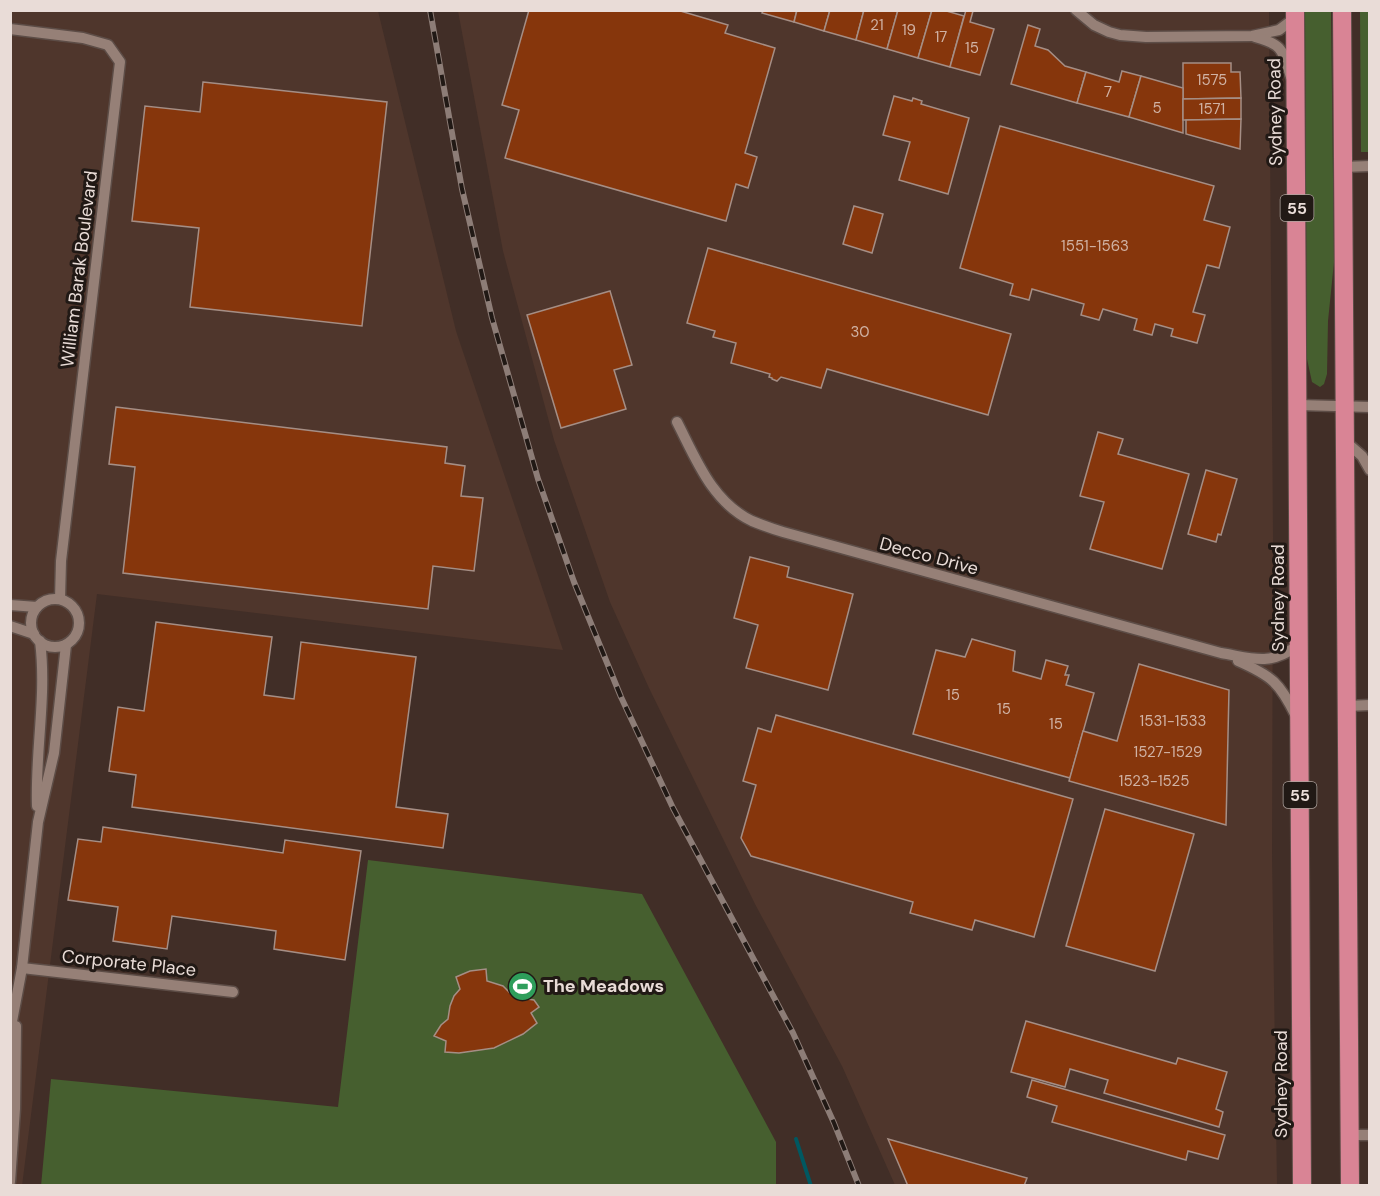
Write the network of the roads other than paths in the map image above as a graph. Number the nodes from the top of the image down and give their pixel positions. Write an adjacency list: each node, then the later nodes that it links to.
1 (1076, 10): 5 (street)
2 (1342, 10): 8 (highway)
3 (1295, 14): 5 (street); 6 (highway, Sydney Road / 55)
4 (10, 29): 15 (street, William Barak Boulevard)
5 (1252, 36): 6 (street)
6 (1296, 92): 9 (highway, Sydney Road / 55)
7 (1370, 166): 8 (street)
8 (1343, 167): 10 (highway)
9 (1299, 405): 10 (street); 21 (highway, Sydney Road / 55)
10 (1345, 407): 11 (street); 13 (highway)
11 (1370, 407)
12 (677, 422): 22 (street, Decco Drive)
13 (1346, 442): 14 (street); 24 (highway)
14 (1370, 470)
15 (60, 599): 17 (street); 20 (street)
16 (10, 605): 17 (street)
17 (37, 607): 19 (street)
18 (10, 626): 19 (street)
19 (37, 638): 20 (street); 26 (street)
20 (66, 645): 26 (street)
21 (1299, 645): 22 (street, Decco Drive); 25 (highway, Sydney Road / 55)
22 (1221, 654): 25 (street, Decco Drive)
23 (1370, 705): 24 (street)
24 (1347, 706): 31 (highway)
25 (1300, 725): 34 (highway, Sydney Road / 55)
26 (38, 822): 27 (street)
27 (22, 968): 28 (street, Corporate Place); 29 (street)
28 (233, 992)
29 (16, 1004): 30 (street); 33 (street)
30 (10, 1032)
31 (1350, 1135): 32 (street); 35 (highway)
32 (1370, 1135)
33 (10, 1182)
34 (1302, 1185)
35 (1350, 1185)

